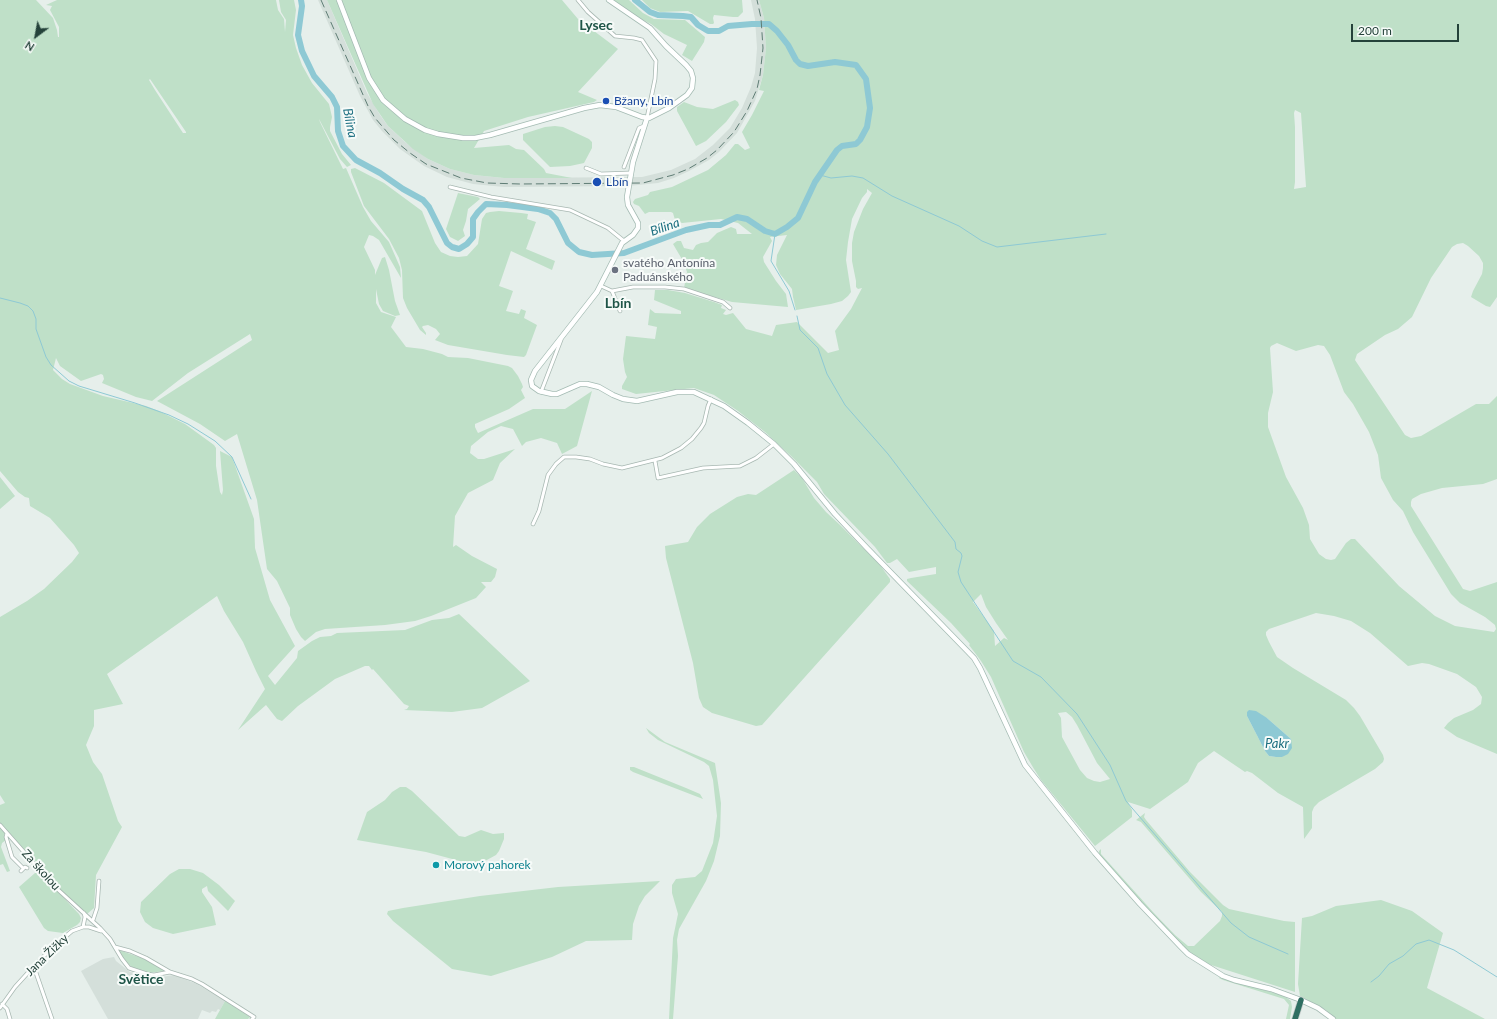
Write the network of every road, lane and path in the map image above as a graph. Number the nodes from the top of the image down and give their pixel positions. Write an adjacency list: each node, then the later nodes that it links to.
1 (339, 0): 4 (street)
2 (578, 0): 4 (street)
3 (609, 0): 4 (street)
4 (646, 118): 5 (street)
5 (644, 126): 6 (street); 8 (street)
6 (624, 167)
7 (586, 168): 8 (street)
8 (630, 173): 10 (street)
9 (450, 187): 10 (street)
10 (624, 241): 11 (street)
11 (601, 286): 12 (street); 15 (street)
12 (612, 292): 13 (street); 14 (street)
13 (730, 308)
14 (620, 311)
15 (561, 337): 16 (street); 16 (street)
16 (541, 392): 17 (street)
17 (711, 399): 18 (street); 19 (street)
18 (774, 444): 19 (street); 32 (street)
19 (655, 460): 20 (street)
20 (533, 524)
21 (0, 825): 22 (street, Za školou)
22 (8, 833): 23 (street); 25 (street, Za školou)
23 (27, 868)
24 (100, 881): 26 (street)
25 (84, 913): 26 (street, Za školou); 27 (street)
26 (93, 920): 28 (street, Za školou)
27 (83, 927): 28 (street); 30 (street, Jana Žižky)
28 (106, 934): 29 (street, Za školou)
29 (115, 947): 31 (street); 31 (street, Za školou)
30 (34, 967): 33 (street, Jana Žižky); 37 (street)
31 (170, 972): 35 (street)
32 (1301, 1000): 38 (highway); 39 (street)
33 (2, 1004): 34 (street, Jana Žižky); 36 (street)
34 (0, 1008)
35 (253, 1018)
36 (10, 1019)
37 (52, 1019)
38 (1295, 1019)
39 (1333, 1019)

